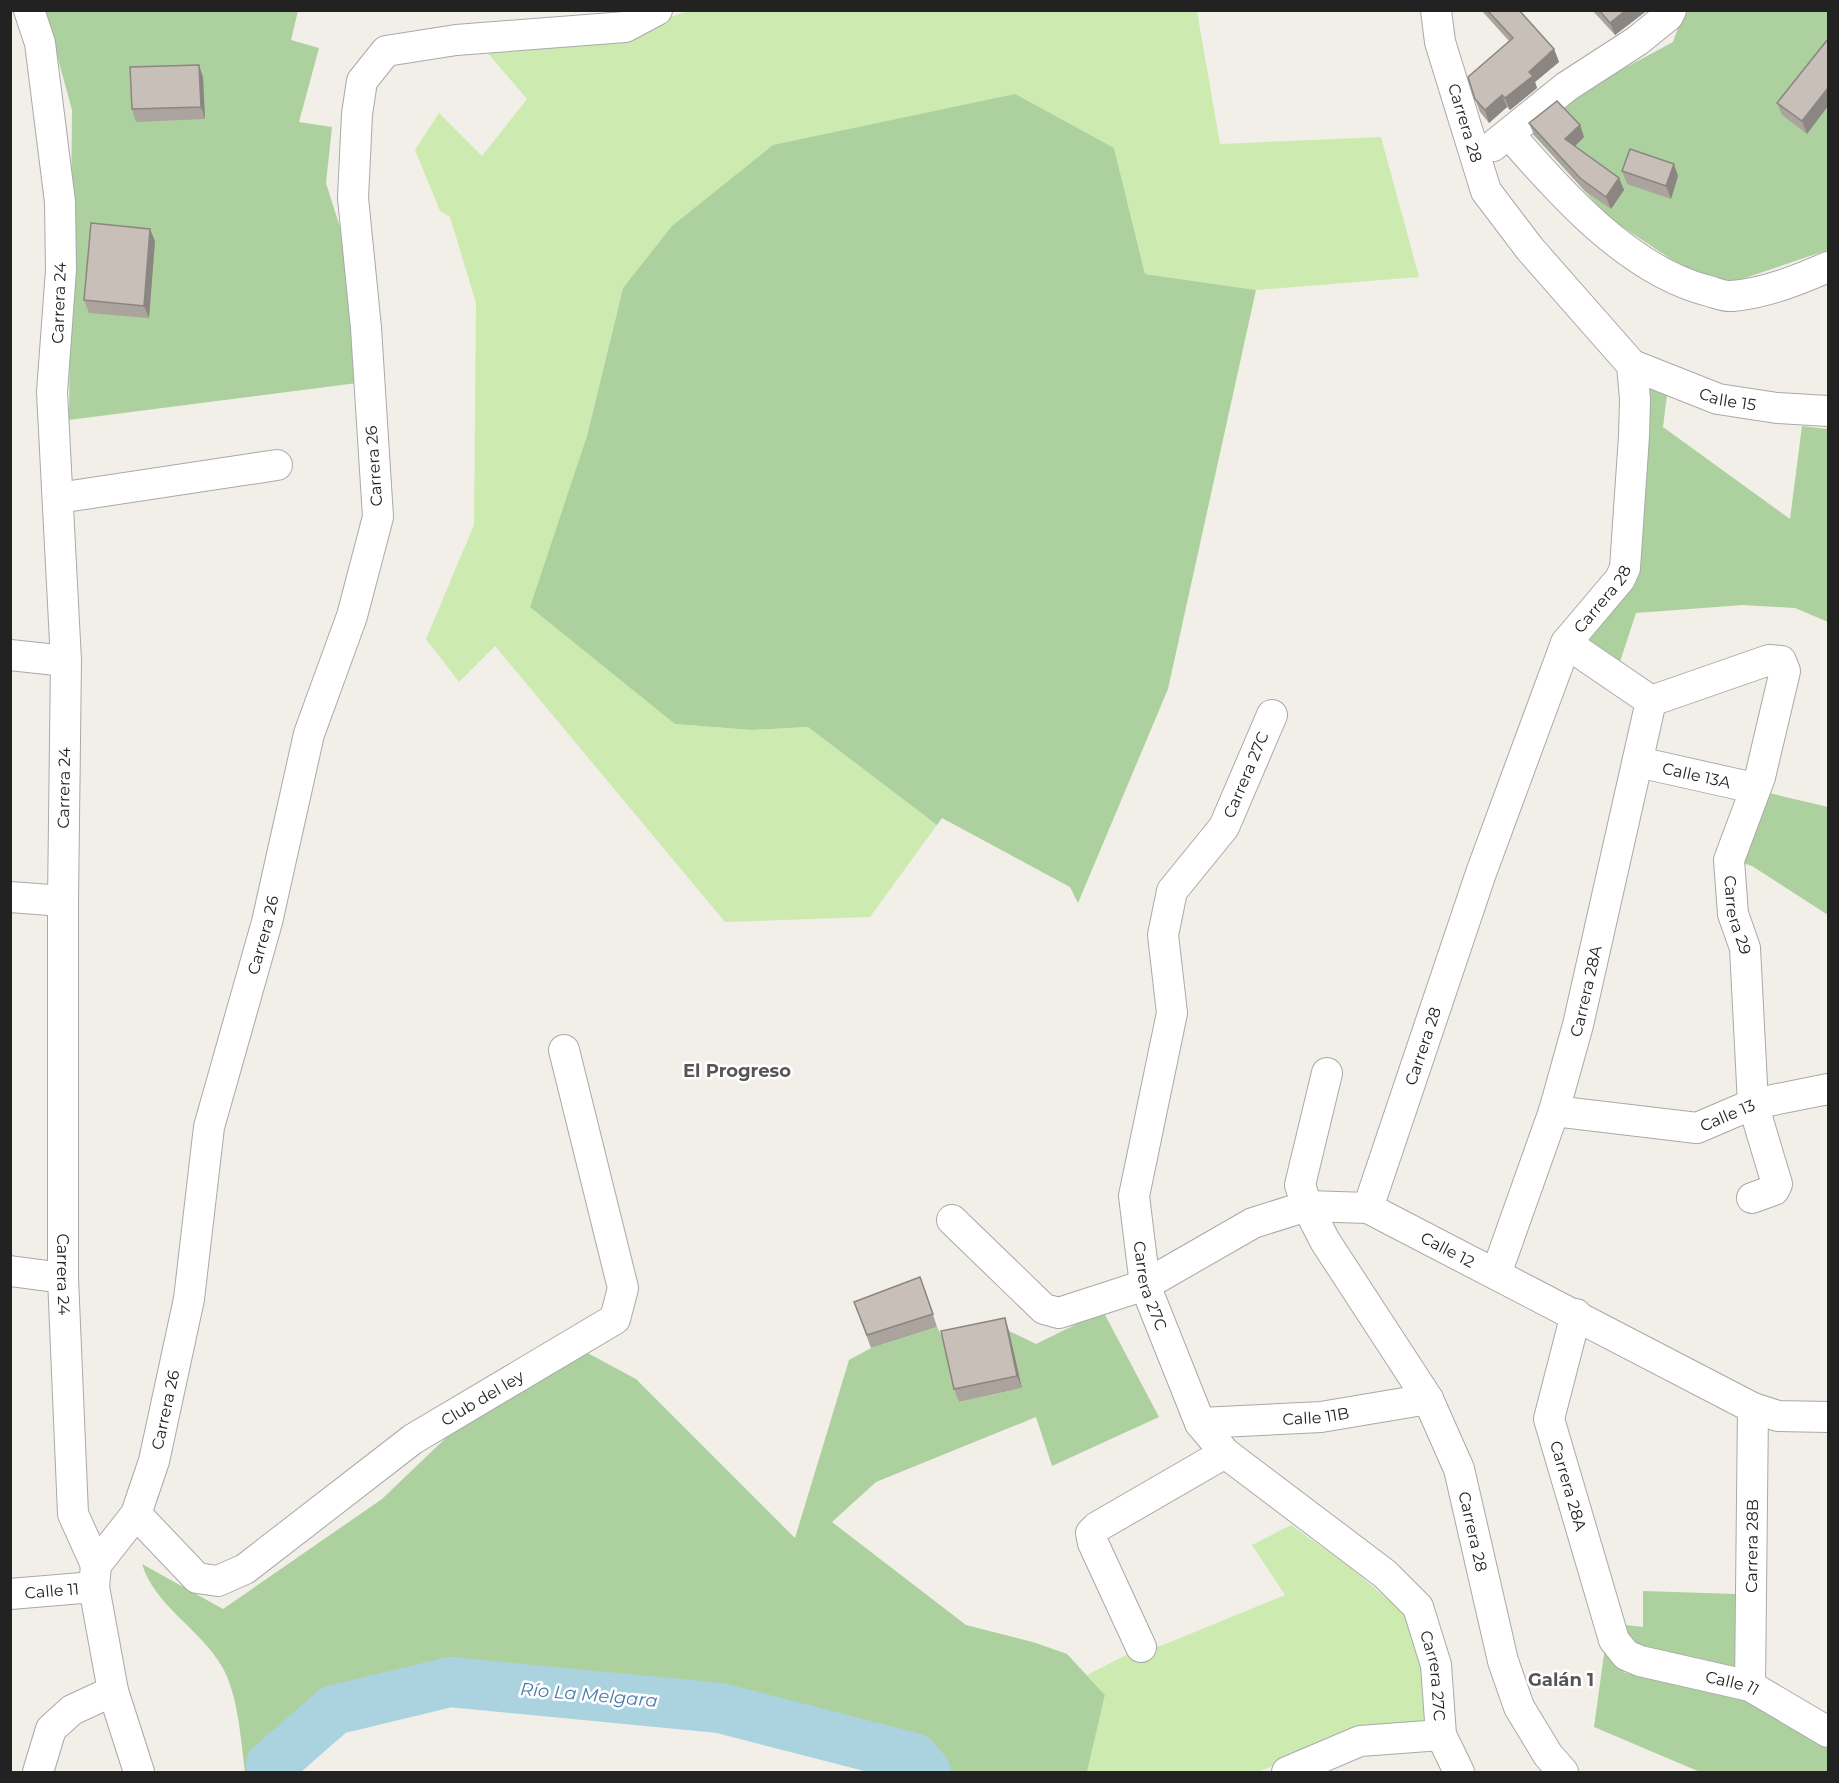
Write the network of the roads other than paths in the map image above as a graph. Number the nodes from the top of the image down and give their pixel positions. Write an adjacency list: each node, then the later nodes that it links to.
1 (29, 10): 11 (street, Carrera 24)
2 (657, 10): 40 (street, Carrera 26)
3 (1436, 10): 6 (street, Carrera 28)
4 (1671, 10): 5 (street)
5 (1510, 135): 6 (street); 7 (street)
6 (1476, 157): 8 (street, Carrera 28)
7 (1828, 267)
8 (1632, 365): 9 (street, Calle 15); 12 (street, Carrera 28)
9 (1828, 411)
10 (277, 465): 11 (street)
11 (58, 498): 14 (street, Carrera 24)
12 (1566, 643): 15 (street); 28 (street, Carrera 28)
13 (10, 655): 14 (street)
14 (66, 661): 20 (street, Carrera 24)
15 (1651, 701): 17 (street, Carrera 28A); 18 (street, Carrera 29)
16 (1272, 715): 33 (street, Carrera 27C)
17 (1638, 762): 18 (street, Calle 13A); 25 (street, Carrera 28A)
18 (1754, 788): 24 (street, Carrera 29)
19 (10, 897): 20 (street)
20 (63, 902): 32 (street, Carrera 24)
21 (564, 1050): 40 (street, Club del ley)
22 (1327, 1073): 27 (street, Carrera 28)
23 (1828, 1089): 24 (street, Calle 13)
24 (1754, 1104): 25 (street, Calle 13); 26 (street, Carrera 29)
25 (1554, 1111): 31 (street, Carrera 28A)
26 (1752, 1198)
27 (1307, 1206): 28 (street, Calle 12); 33 (street, Calle 12); 35 (street, Carrera 28)
28 (1368, 1208): 31 (street, Calle 12)
29 (952, 1220): 33 (street, Calle 12)
30 (10, 1270): 32 (street)
31 (1496, 1274): 34 (street, Calle 12)
32 (63, 1278): 41 (street, Carrera 24)
33 (1145, 1285): 38 (street, Carrera 27C)
34 (1576, 1314): 36 (street, Calle 12); 44 (street, Carrera 28A)
35 (1428, 1399): 38 (street, Calle 11B); 53 (street, Carrera 28)
36 (1753, 1408): 37 (street, Calle 12); 45 (street, Carrera 28B)
37 (1828, 1417)
38 (1200, 1423): 39 (street, Carrera 27C)
39 (1225, 1453): 43 (street); 48 (street, Carrera 27C)
40 (136, 1514): 41 (street, Carrera 26)
41 (95, 1576): 42 (street, Calle 11); 46 (street)
42 (10, 1594)
43 (1141, 1647)
44 (1626, 1655): 45 (street, Calle 11)
45 (1750, 1686): 47 (street, Calle 11)
46 (113, 1691): 50 (street); 51 (street)
47 (1828, 1732)
48 (1441, 1735): 49 (street); 52 (street, Carrera 27C)
49 (1300, 1770)
50 (38, 1773)
51 (139, 1773)
52 (1459, 1773)
53 (1563, 1773)

